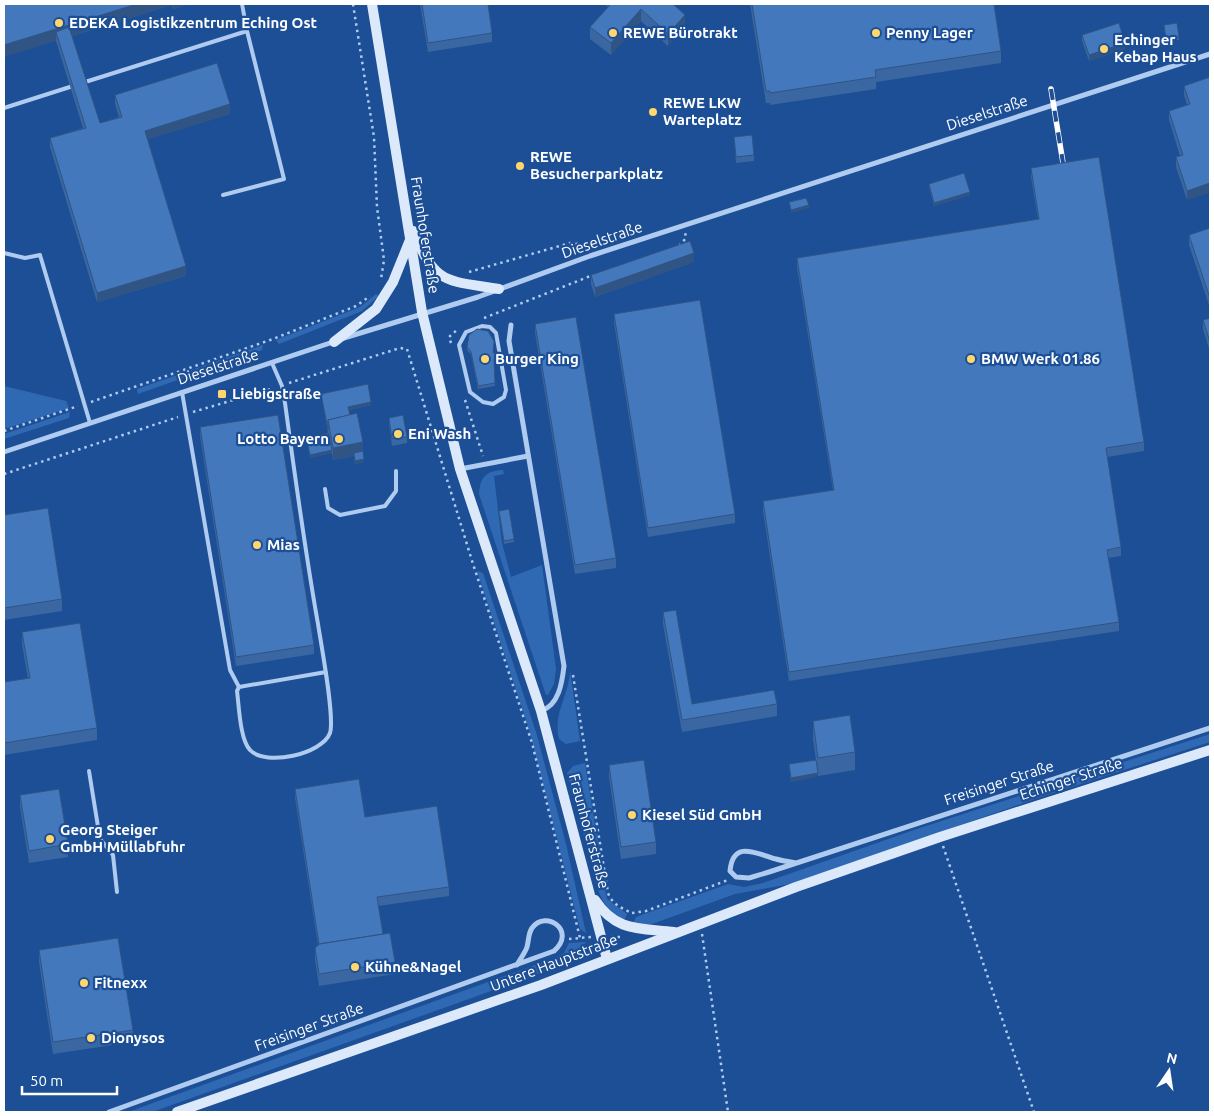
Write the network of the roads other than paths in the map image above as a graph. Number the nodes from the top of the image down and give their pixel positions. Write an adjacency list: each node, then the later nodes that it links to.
1 (242, 4): 3 (lane)
2 (372, 4): 7 (main road, Fraunhoferstraße)
3 (247, 30): 5 (lane); 6 (lane)
4 (1210, 54): 10 (street, Dieselstraße)
5 (4, 108)
6 (223, 195)
7 (407, 216): 8 (main road, Fraunhoferstraße); 10 (main road)
8 (410, 239): 11 (main road, Fraunhoferstraße); 13 (main road)
9 (4, 253): 17 (lane)
10 (498, 289): 11 (street, Dieselstraße)
11 (422, 312): 13 (street, Dieselstraße); 20 (main road, Fraunhoferstraße)
12 (511, 325): 19 (street)
13 (334, 342): 14 (street, Dieselstraße)
14 (272, 363): 15 (street, Dieselstraße); 23 (lane)
15 (182, 392): 17 (street, Dieselstraße); 24 (lane)
16 (493, 404): 16 (lane)
17 (90, 423): 18 (street, Dieselstraße)
18 (4, 452)
19 (528, 456): 20 (street); 25 (street)
20 (460, 469): 25 (main road, Fraunhoferstraße)
21 (396, 471): 22 (lane)
22 (325, 489)
23 (326, 672): 24 (lane); 24 (lane)
24 (239, 687)
25 (541, 711): 32 (main road, Fraunhoferstraße)
26 (1210, 728): 30 (street, Freisinger Straße)
27 (1210, 750): 29 (main road, Echinger Straße)
28 (89, 771): 31 (lane)
29 (940, 838): 33 (main road, Untere Hauptstraße)
30 (796, 863): 30 (street, Freisinger Straße)
31 (117, 892)
32 (590, 894): 33 (main road); 34 (main road, Fraunhoferstraße)
33 (675, 932): 34 (main road, Untere Hauptstraße)
34 (607, 959): 37 (main road, Untere Hauptstraße)
35 (517, 965): 35 (street, Freisinger Straße); 36 (street, Freisinger Straße)
36 (109, 1112)
37 (177, 1112)

